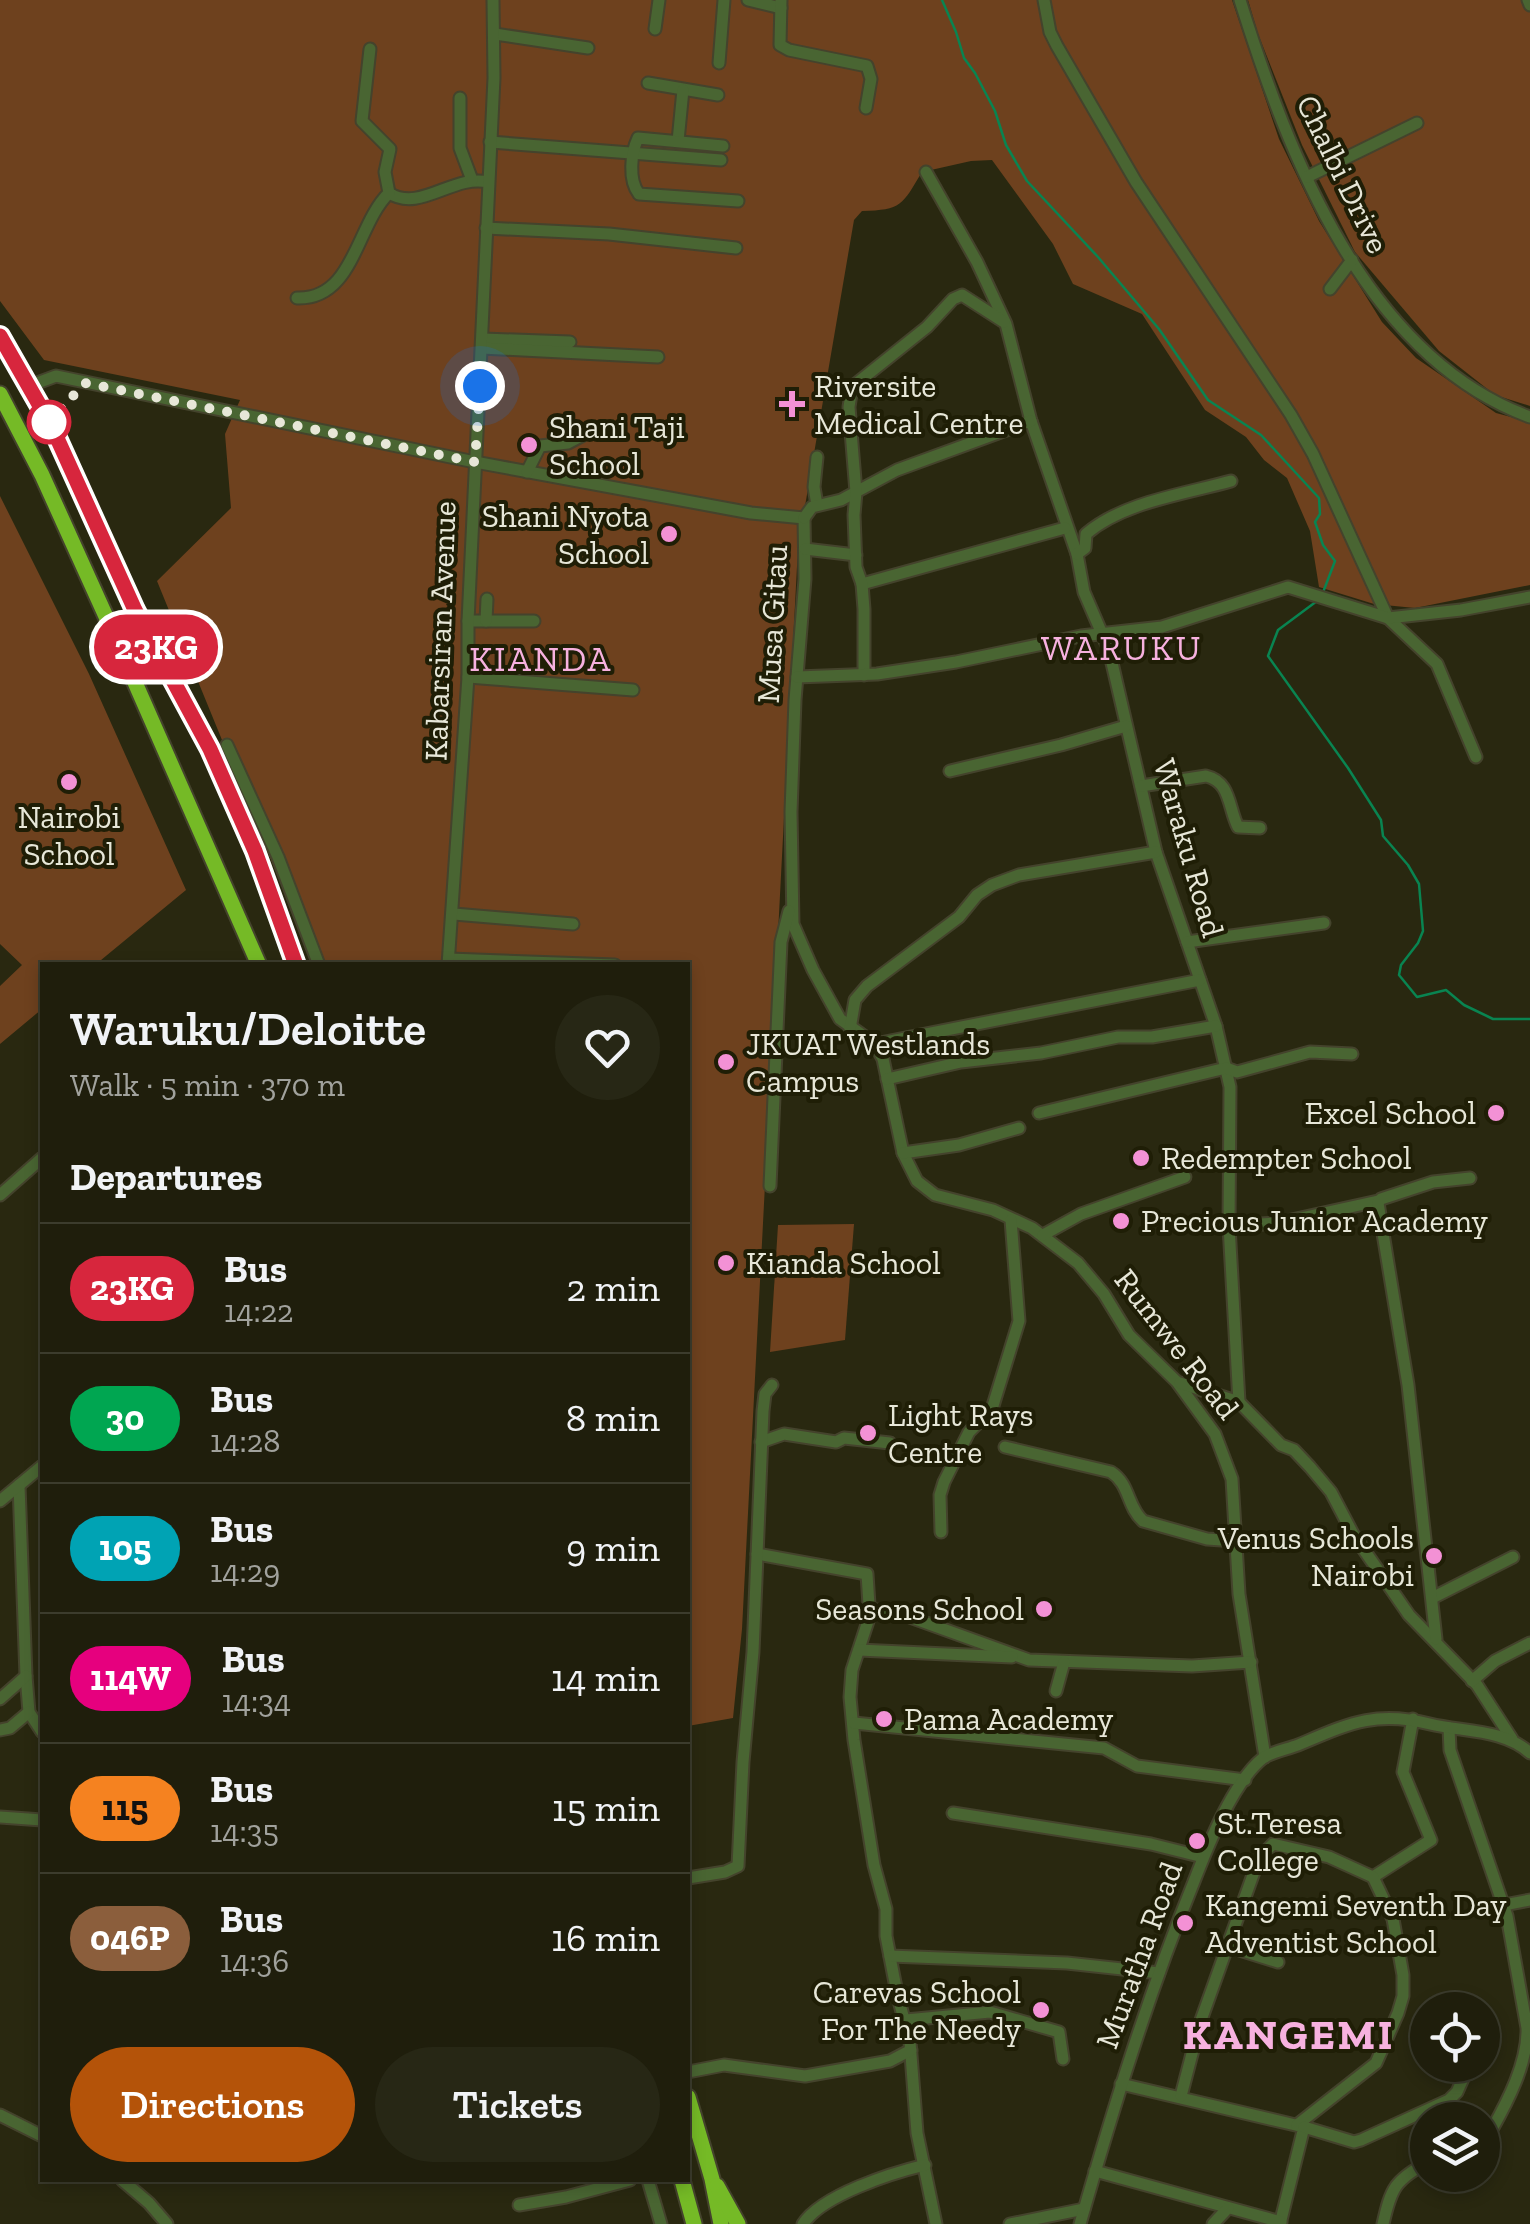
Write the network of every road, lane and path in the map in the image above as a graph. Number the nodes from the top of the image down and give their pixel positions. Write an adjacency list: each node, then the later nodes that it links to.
1 (493, 0): 9 (street, Kabarsiran Avenue)
2 (659, 0): 8 (street)
3 (724, 0): 12 (street)
4 (748, 0): 7 (street)
5 (1044, 0): 59 (street)
6 (1240, 0): 25 (street, Chalbi Drive)
7 (781, 4): 17 (street)
8 (656, 28)
9 (495, 34): 10 (street); 19 (street, Kabarsiran Avenue)
10 (588, 48)
11 (370, 49): 28 (street)
12 (719, 63)
13 (648, 82): 14 (street)
14 (684, 90): 15 (street); 20 (street)
15 (718, 96)
16 (460, 98): 26 (street)
17 (866, 108)
18 (1417, 124): 25 (street)
19 (490, 142): 22 (street); 27 (street, Kabarsiran Avenue)
20 (678, 142): 21 (street); 22 (street)
21 (722, 146)
22 (633, 152): 23 (street); 29 (street)
23 (721, 160)
24 (926, 172): 35 (street, Waraku Road)
25 (1307, 177): 32 (street, Chalbi Drive)
26 (472, 180): 27 (street); 28 (street)
27 (488, 182): 30 (street, Kabarsiran Avenue)
28 (389, 193): 34 (street)
29 (738, 201)
30 (486, 228): 31 (street); 38 (street, Kabarsiran Avenue)
31 (736, 248)
32 (1352, 260): 33 (street); 42 (street, Chalbi Drive)
33 (1330, 290)
34 (297, 298)
35 (1006, 324): 43 (street, Waraku Road); 49 (street)
36 (0, 336): 40 (highway)
37 (570, 342): 38 (street)
38 (482, 344): 39 (street); 46 (street, Kabarsiran Avenue)
39 (658, 357)
40 (29, 386): 46 (street, Musa Gitau); 81 (highway)
41 (0, 394): 80 (highway)
42 (1530, 418)
43 (1030, 421): 49 (street); 52 (street, Waraku Road)
44 (585, 434): 47 (street)
45 (817, 458): 50 (street)
46 (475, 462): 47 (street, Musa Gitau); 60 (street, Kabarsiran Avenue)
47 (527, 472): 51 (street, Musa Gitau)
48 (1231, 481): 54 (street)
49 (856, 492): 50 (street); 55 (street)
50 (817, 506): 51 (street)
51 (804, 518): 53 (street, Musa Gitau)
52 (1065, 528): 54 (street, Waraku Road); 56 (street)
53 (806, 550): 55 (street); 66 (street, Musa Gitau)
54 (1076, 554): 63 (street, Waraku Road)
55 (856, 556): 56 (street)
56 (862, 584): 64 (street)
57 (1530, 597): 59 (street)
58 (487, 599): 61 (street)
59 (1388, 618): 63 (street); 70 (street)
60 (468, 621): 61 (street); 65 (street, Kabarsiran Avenue)
61 (486, 621): 62 (street)
62 (534, 621)
63 (1102, 635): 64 (street); 68 (street, Waraku Road)
64 (864, 675): 66 (street)
65 (468, 677): 67 (street); 76 (street, Kabarsiran Avenue)
66 (797, 678): 75 (street, Musa Gitau)
67 (633, 690)
68 (1126, 726): 71 (street); 72 (street, Waraku Road)
69 (227, 745): 82 (street)
70 (1476, 757)
71 (950, 771)
72 (1141, 786): 73 (street); 74 (street, Waraku Road)
73 (1260, 828)
74 (1156, 852): 79 (street, Waraku Road); 86 (street)
75 (791, 902): 86 (street, Musa Gitau); 97 (street)
76 (454, 914): 78 (street); 83 (street, Kabarsiran Avenue)
77 (1324, 923): 79 (street)
78 (573, 924)
79 (1187, 942): 84 (street, Waraku Road)
80 (258, 962)
81 (295, 962)
82 (318, 962)
83 (449, 962)
84 (1200, 980): 85 (street, Waraku Road); 87 (street)
85 (1216, 1026): 89 (street, Waraku Road); 90 (street)
86 (850, 1029): 87 (street, Musa Gitau)
87 (875, 1044): 90 (street)
88 (1352, 1054): 89 (street)
89 (1226, 1068): 91 (street); 101 (street, Waraku Road)
90 (887, 1078): 93 (street)
91 (1039, 1113)
92 (1019, 1128): 93 (street)
93 (903, 1153): 100 (street)
94 (40, 1160): 98 (street)
95 (1185, 1177): 102 (street)
96 (1470, 1178): 99 (street)
97 (770, 1186)
98 (0, 1195)
99 (1378, 1201): 101 (street); 116 (street)
100 (1011, 1220): 102 (street); 112 (street)
101 (1230, 1226): 105 (street, Waraku Road)
102 (1037, 1232): 103 (street, Rumwe Road)
103 (1177, 1382): 105 (street); 113 (street, Rumwe Road)
104 (772, 1385): 106 (street)
105 (1239, 1402): 118 (street)
106 (761, 1442): 107 (street); 114 (street)
107 (890, 1443)
108 (1005, 1446): 113 (street)
109 (40, 1468): 110 (street)
110 (19, 1485): 111 (street); 124 (street)
111 (0, 1501)
112 (942, 1532)
113 (1236, 1542): 123 (street, Rumwe Road)
114 (757, 1554): 117 (street); 143 (street)
115 (1513, 1557): 116 (street)
116 (1434, 1597): 118 (street)
117 (872, 1609): 120 (street); 121 (street)
118 (1436, 1640): 125 (street)
119 (1530, 1643): 125 (street)
120 (859, 1650): 121 (street); 130 (street)
121 (1022, 1658): 122 (street)
122 (1064, 1662): 123 (street); 126 (street)
123 (1252, 1662): 136 (street, Rumwe Road)
124 (26, 1676): 127 (street); 128 (street)
125 (1472, 1681): 134 (street)
126 (1056, 1691)
127 (0, 1699)
128 (29, 1712): 132 (street); 133 (street)
129 (1413, 1720): 131 (street, Muratha Road); 136 (street, Muratha Road); 142 (street)
130 (854, 1723): 137 (street); 147 (street)
131 (1449, 1728): 134 (street, Muratha Road); 145 (street)
132 (40, 1729)
133 (0, 1730)
134 (1512, 1739): 135 (street, Muratha Road)
135 (1530, 1753)
136 (1265, 1756): 137 (street, Muratha Road)
137 (1246, 1780): 141 (street, Muratha Road)
138 (952, 1813): 141 (street)
139 (0, 1817): 140 (street)
140 (40, 1820)
141 (1204, 1857): 149 (street, Muratha Road)
142 (1373, 1877): 146 (street); 161 (street)
143 (690, 1878)
144 (1530, 1900): 145 (street)
145 (1504, 1905): 150 (street)
146 (1227, 1946): 148 (street); 157 (street)
147 (890, 1956): 149 (street); 151 (street)
148 (1278, 1962)
149 (1159, 1972): 156 (street, Muratha Road)
150 (1525, 1986): 159 (street)
151 (906, 2020): 152 (street); 153 (street)
152 (911, 2050): 154 (street); 163 (street)
153 (1063, 2059)
154 (690, 2072)
155 (1461, 2082): 161 (street)
156 (1122, 2084): 157 (street); 164 (street, Muratha Road)
157 (1181, 2096): 161 (street)
158 (690, 2104): 166 (highway)
159 (1500, 2113)
160 (1, 2120): 162 (street)
161 (1300, 2126): 174 (street)
162 (40, 2135)
163 (925, 2165): 180 (street); 181 (street)
164 (1095, 2171): 172 (street); 173 (street, Muratha Road)
165 (1410, 2172): 185 (street)
166 (712, 2178): 178 (highway); 179 (highway)
167 (124, 2182): 175 (street)
168 (622, 2182): 171 (street)
169 (649, 2182): 176 (street)
170 (683, 2182): 177 (highway)
171 (519, 2205)
172 (1228, 2208): 174 (street); 184 (street)
173 (1084, 2209): 182 (street); 183 (street, Muratha Road)
174 (1281, 2223)
175 (167, 2224)
176 (661, 2224)
177 (694, 2224)
178 (720, 2224)
179 (738, 2224)
180 (803, 2224)
181 (936, 2224)
182 (1010, 2224)
183 (1080, 2224)
184 (1213, 2224)
185 (1383, 2224)

